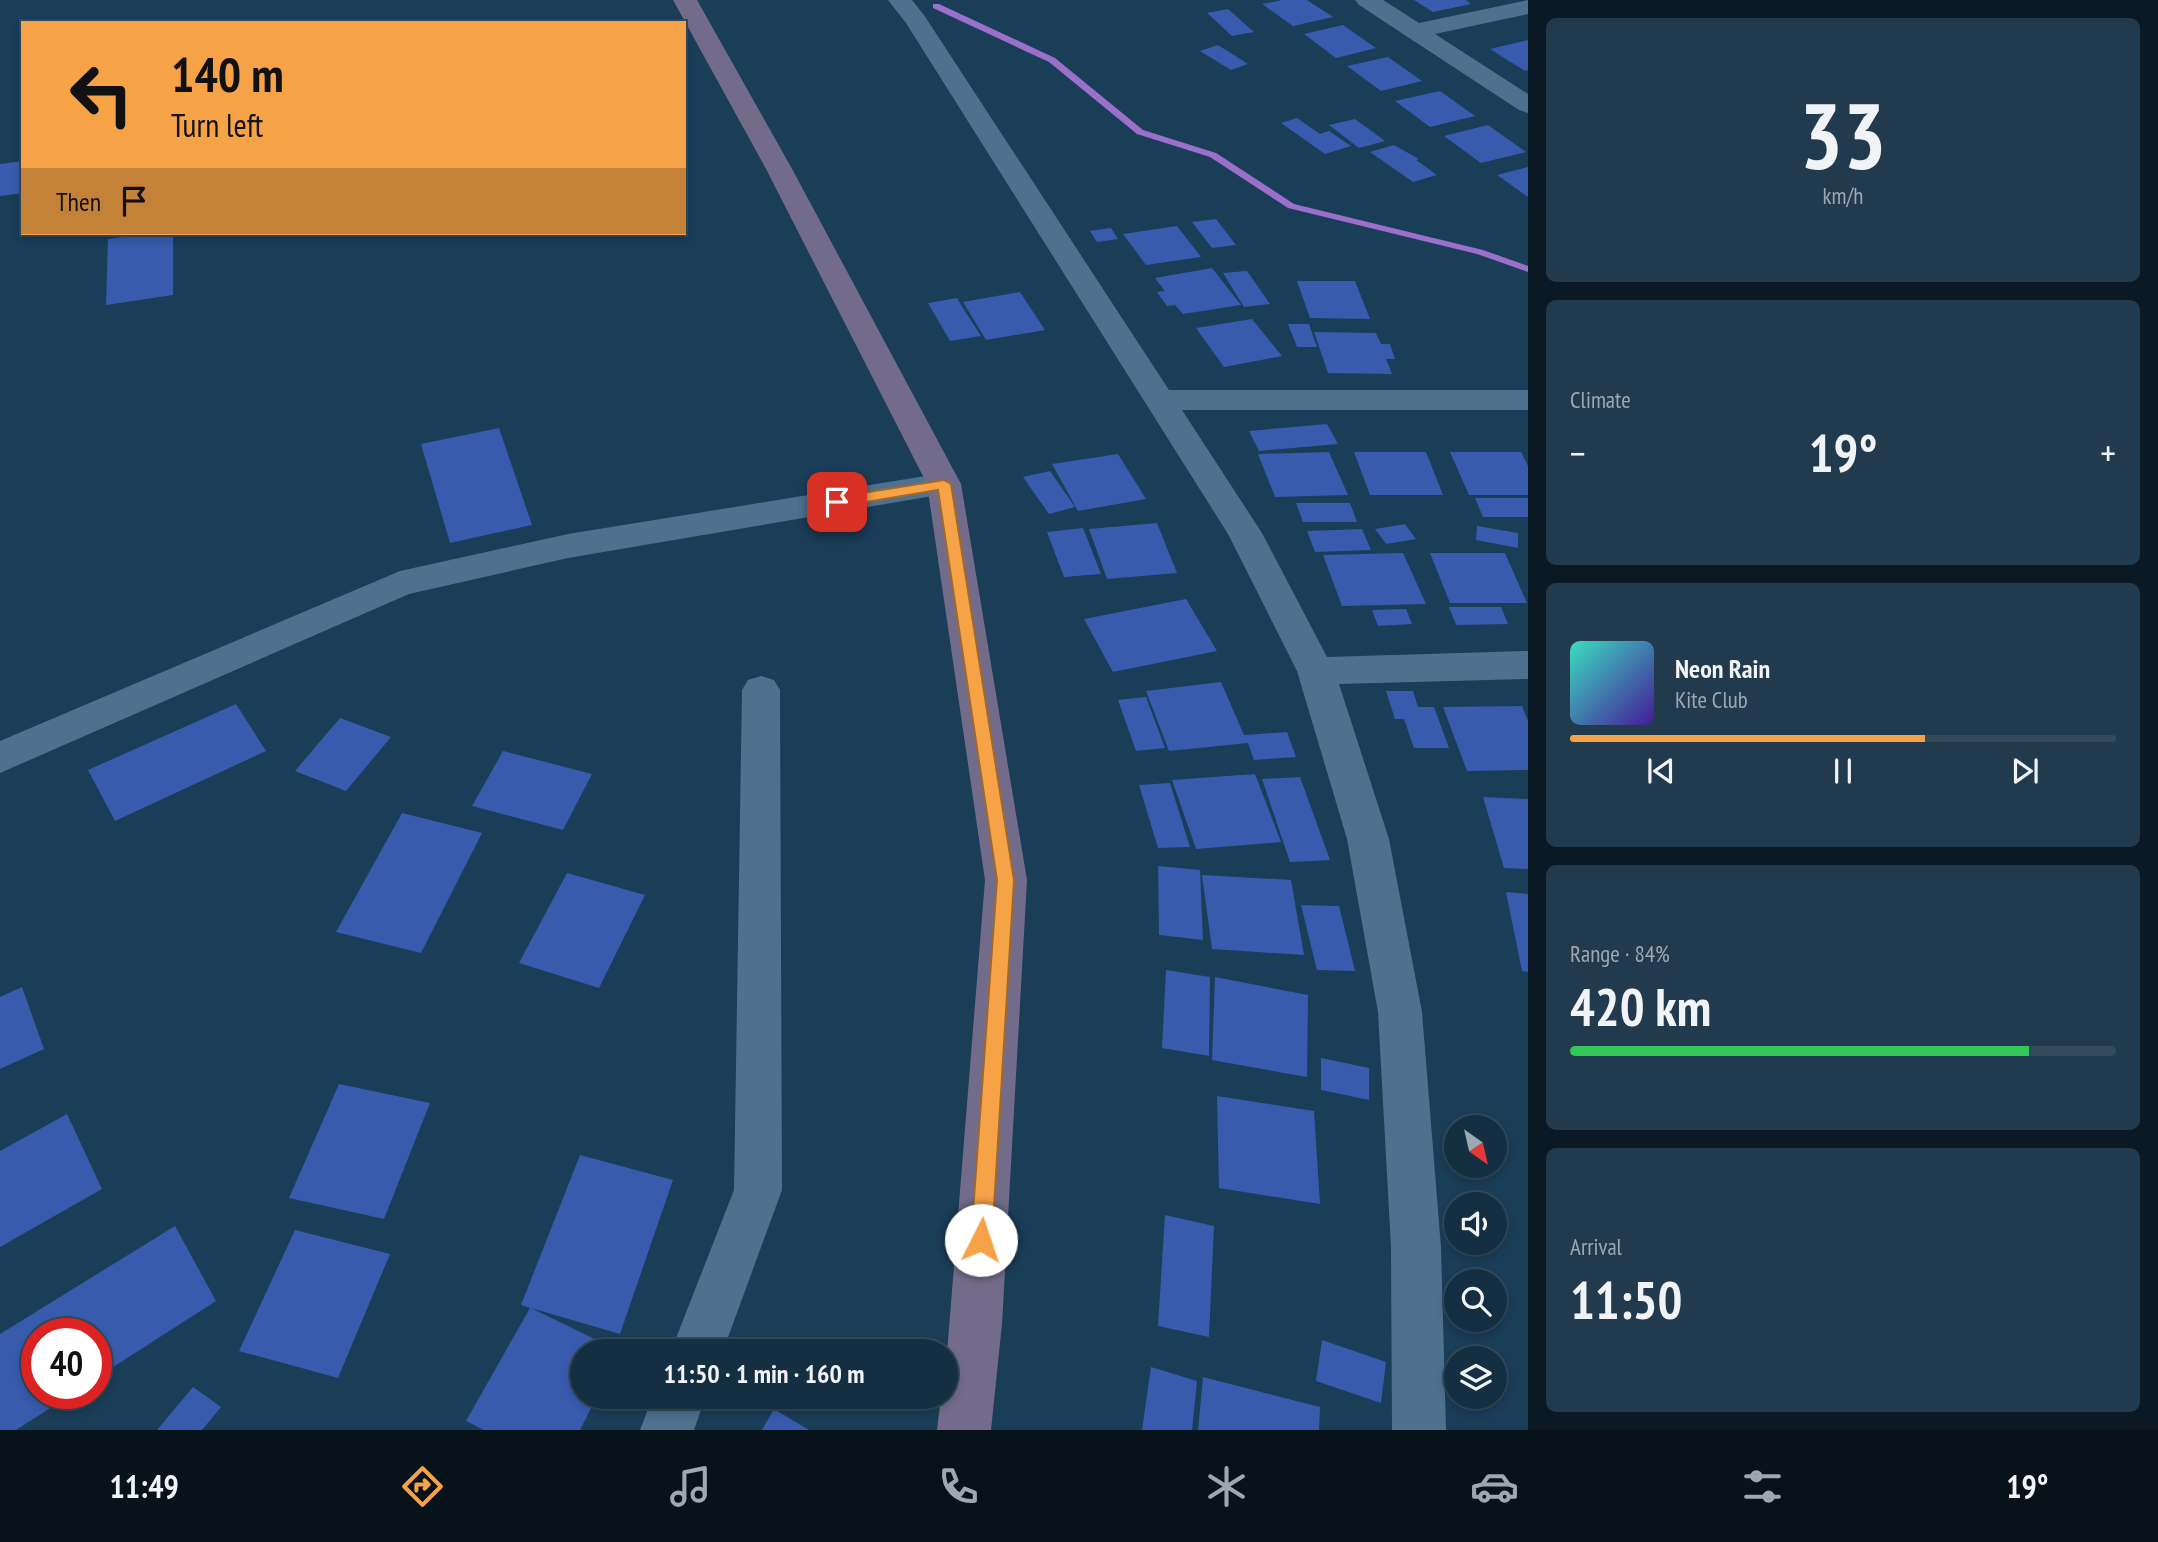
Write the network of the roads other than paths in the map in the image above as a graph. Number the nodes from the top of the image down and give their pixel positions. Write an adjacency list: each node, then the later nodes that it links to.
1 (685, 0): 9 (street)
2 (900, 0): 7 (street)
3 (1367, 0): 5 (street)
4 (1528, 7): 5 (street)
5 (1415, 31): 6 (street)
6 (1528, 105)
7 (1161, 400): 8 (street); 11 (street)
8 (1528, 400)
9 (944, 484): 13 (street); 17 (street)
10 (1528, 666): 11 (street)
11 (1316, 671): 18 (street)
12 (761, 690): 14 (street)
13 (0, 758)
14 (702, 1339)
15 (675, 1409): 16 (street)
16 (667, 1430)
17 (964, 1430)
18 (1419, 1430)

